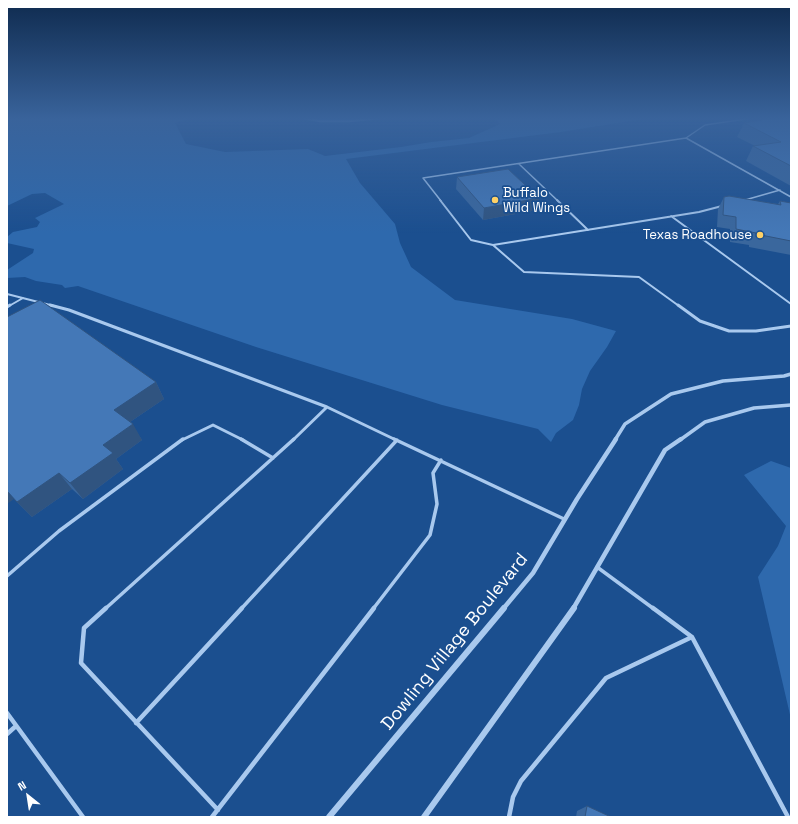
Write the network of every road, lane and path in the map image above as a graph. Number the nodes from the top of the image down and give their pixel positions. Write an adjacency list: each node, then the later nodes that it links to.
1 (567, 156): 3 (lane)
2 (719, 156): 4 (lane)
3 (519, 164): 9 (lane); 10 (lane)
4 (780, 190): 5 (lane); 6 (lane)
5 (791, 197)
6 (742, 200)
7 (728, 204): 8 (lane)
8 (671, 216): 9 (lane); 13 (lane)
9 (588, 230): 10 (lane)
10 (493, 245): 15 (lane)
11 (7, 294): 12 (lane)
12 (23, 298): 14 (lane); 18 (lane)
13 (791, 304)
14 (7, 307)
15 (791, 326)
16 (791, 374): 22 (street, Dowling Village Boulevard)
17 (791, 405): 23 (street)
18 (327, 407): 19 (lane); 20 (lane)
19 (397, 440): 21 (lane); 27 (lane)
20 (273, 458): 24 (lane); 27 (lane)
21 (441, 460): 22 (lane); 30 (lane)
22 (564, 519): 33 (street, Dowling Village Boulevard)
23 (597, 567): 25 (lane); 34 (street)
24 (7, 576)
25 (692, 637): 35 (lane); 36 (lane)
26 (7, 713): 28 (lane)
27 (136, 723): 30 (lane)
28 (16, 726): 29 (lane); 31 (lane)
29 (7, 734)
30 (218, 810): 32 (lane)
31 (83, 817)
32 (212, 817)
33 (329, 817)
34 (424, 817)
35 (509, 817)
36 (788, 817)

